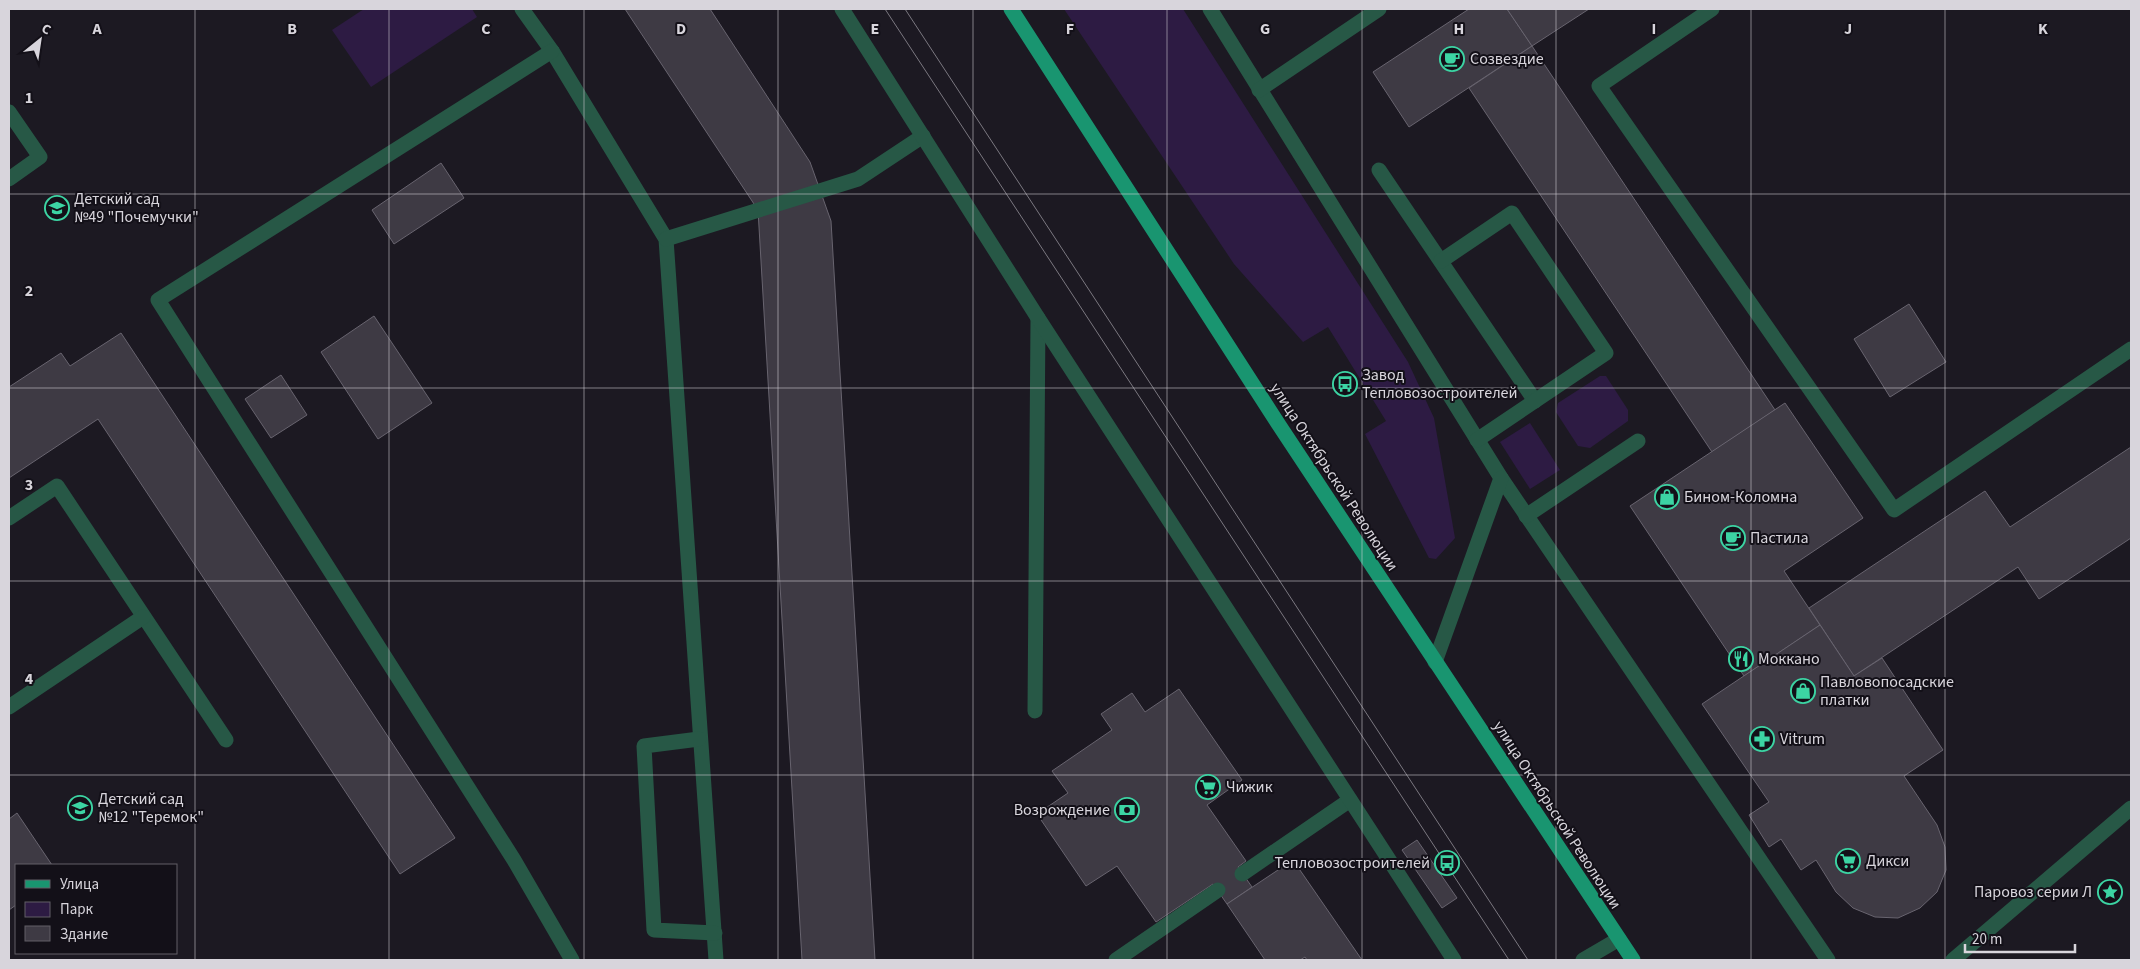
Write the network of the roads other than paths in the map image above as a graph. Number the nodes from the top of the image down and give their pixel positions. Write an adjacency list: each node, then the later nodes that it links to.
1 (522, 9): 7 (street)
2 (842, 9): 10 (street)
3 (1012, 9): 24 (main road, улица Октябрьской Революции)
4 (1210, 9): 8 (street)
5 (1379, 9): 8 (street)
6 (1712, 9): 16 (street)
7 (552, 51): 13 (street); 35 (street)
8 (1259, 90): 18 (street)
9 (9, 112): 12 (street)
10 (923, 136): 13 (street); 15 (street)
11 (1379, 170): 14 (street)
12 (9, 179)
13 (666, 239): 27 (street)
14 (1441, 261): 17 (street); 17 (street)
15 (1038, 318): 26 (street); 29 (street)
16 (2131, 349)
17 (1536, 400): 18 (street)
18 (1477, 440): 20 (street)
19 (1638, 441): 21 (street)
20 (1501, 478): 21 (street); 24 (street)
21 (1526, 516): 41 (street)
22 (9, 518): 23 (street)
23 (143, 617): 25 (street); 28 (street)
24 (1435, 662): 34 (main road, улица Октябрьской Революции)
25 (9, 707)
26 (1035, 711)
27 (700, 739): 33 (street); 33 (street)
28 (226, 740)
29 (1350, 800): 31 (street); 38 (street)
30 (2131, 808): 42 (street)
31 (1242, 874)
32 (1218, 890): 37 (street)
33 (715, 933): 36 (street)
34 (1618, 939): 39 (street); 40 (main road, улица Октябрьской Революции)
35 (572, 960)
36 (716, 960)
37 (1116, 960)
38 (1454, 960)
39 (1584, 960)
40 (1633, 960)
41 (1828, 960)
42 (1953, 960)

